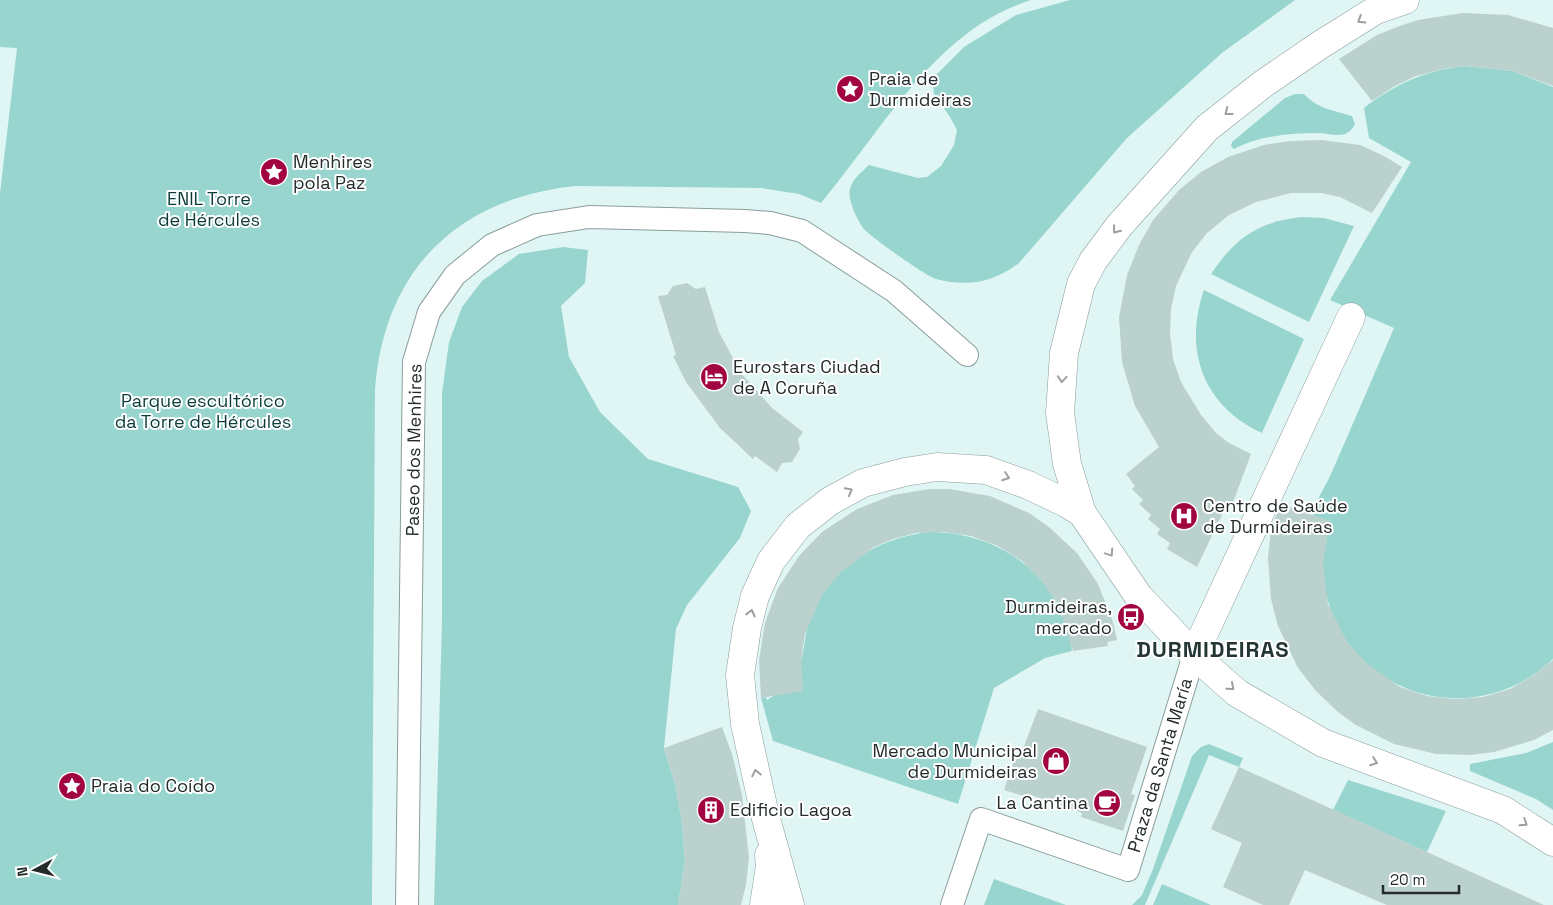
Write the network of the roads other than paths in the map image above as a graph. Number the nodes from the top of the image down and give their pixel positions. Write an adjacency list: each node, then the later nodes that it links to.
1 (1405, 0): 4 (street, one-way to 4)
2 (1351, 317): 5 (street)
3 (967, 355): 8 (street, Paseo dos Menhires)
4 (1082, 513): 5 (street, one-way to 5); 6 (street, one-way to 4)
5 (1194, 655): 7 (street, one-way to 7); 11 (street, Praza da Santa María)
6 (765, 815): 9 (street); 10 (street)
7 (1553, 842)
8 (407, 905)
9 (764, 905)
10 (790, 905)
11 (952, 905)

